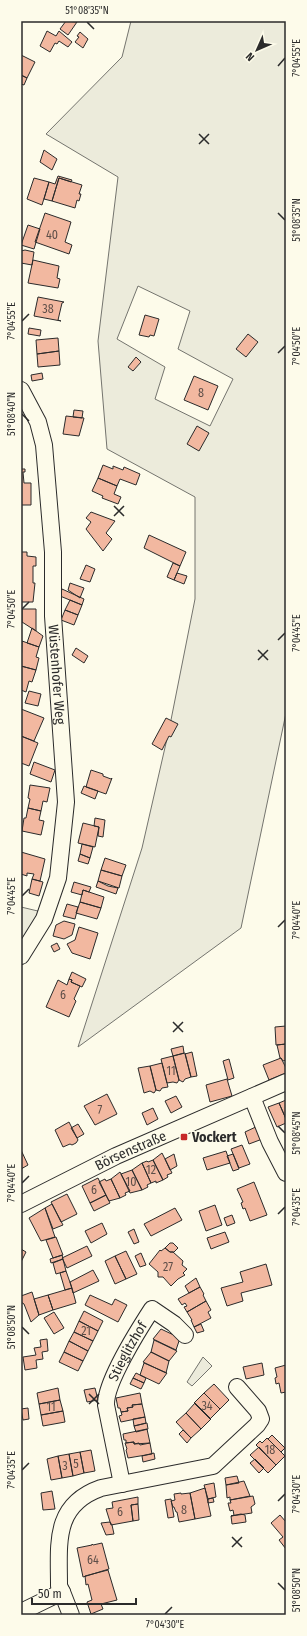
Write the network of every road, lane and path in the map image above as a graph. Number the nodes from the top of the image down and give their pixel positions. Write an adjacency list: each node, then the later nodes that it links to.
1 (21, 390): 2 (street, Wüstenhofer Weg)
2 (21, 956)
3 (286, 1082): 4 (street, Börsenstraße)
4 (252, 1097): 5 (street); 6 (street, Börsenstraße)
5 (286, 1173)
6 (21, 1204)
7 (185, 1335): 9 (street, Stieglitzhof)
8 (237, 1386): 9 (street)
9 (122, 1484): 10 (street)
10 (62, 1592): 11 (street); 12 (street)
11 (21, 1612)
12 (71, 1615)

